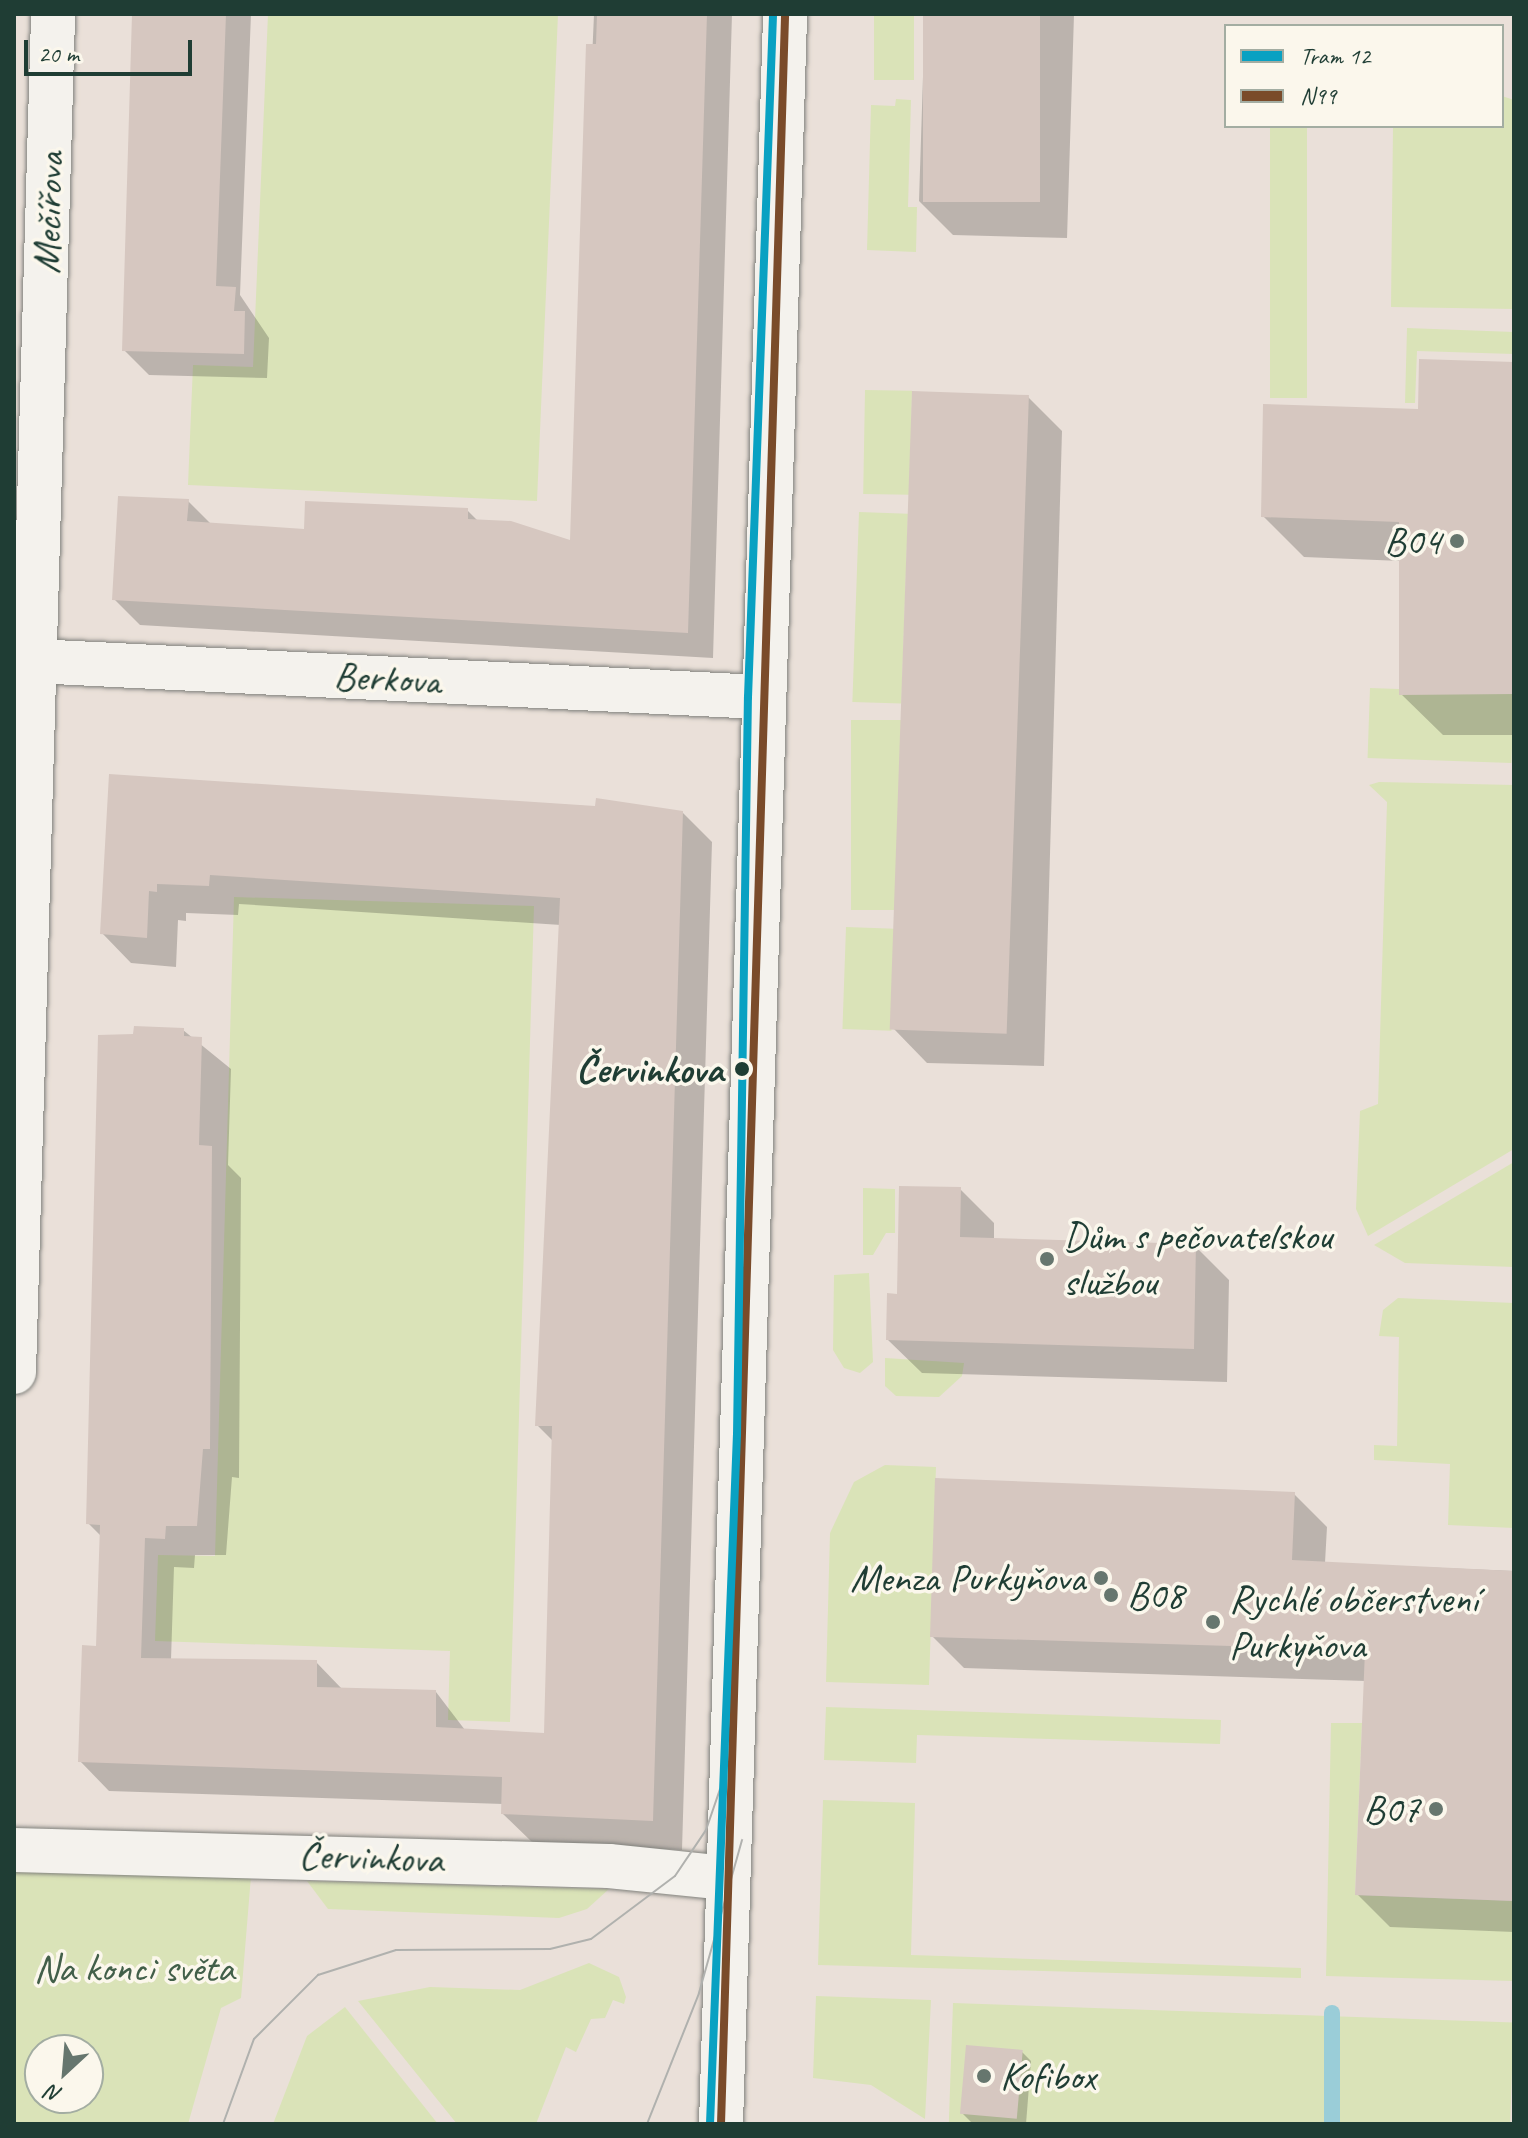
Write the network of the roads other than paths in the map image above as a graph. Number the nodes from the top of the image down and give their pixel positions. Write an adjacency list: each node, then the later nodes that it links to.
1 (53, 14): 3 (street, Mečířova)
2 (785, 14): 4 (street)
3 (25, 660): 4 (street, Berkova); 5 (street, Mečířova)
4 (760, 697): 7 (street)
5 (14, 1372)
6 (14, 1850): 7 (street, Červinkova)
7 (727, 1878): 8 (street)
8 (721, 2124)

